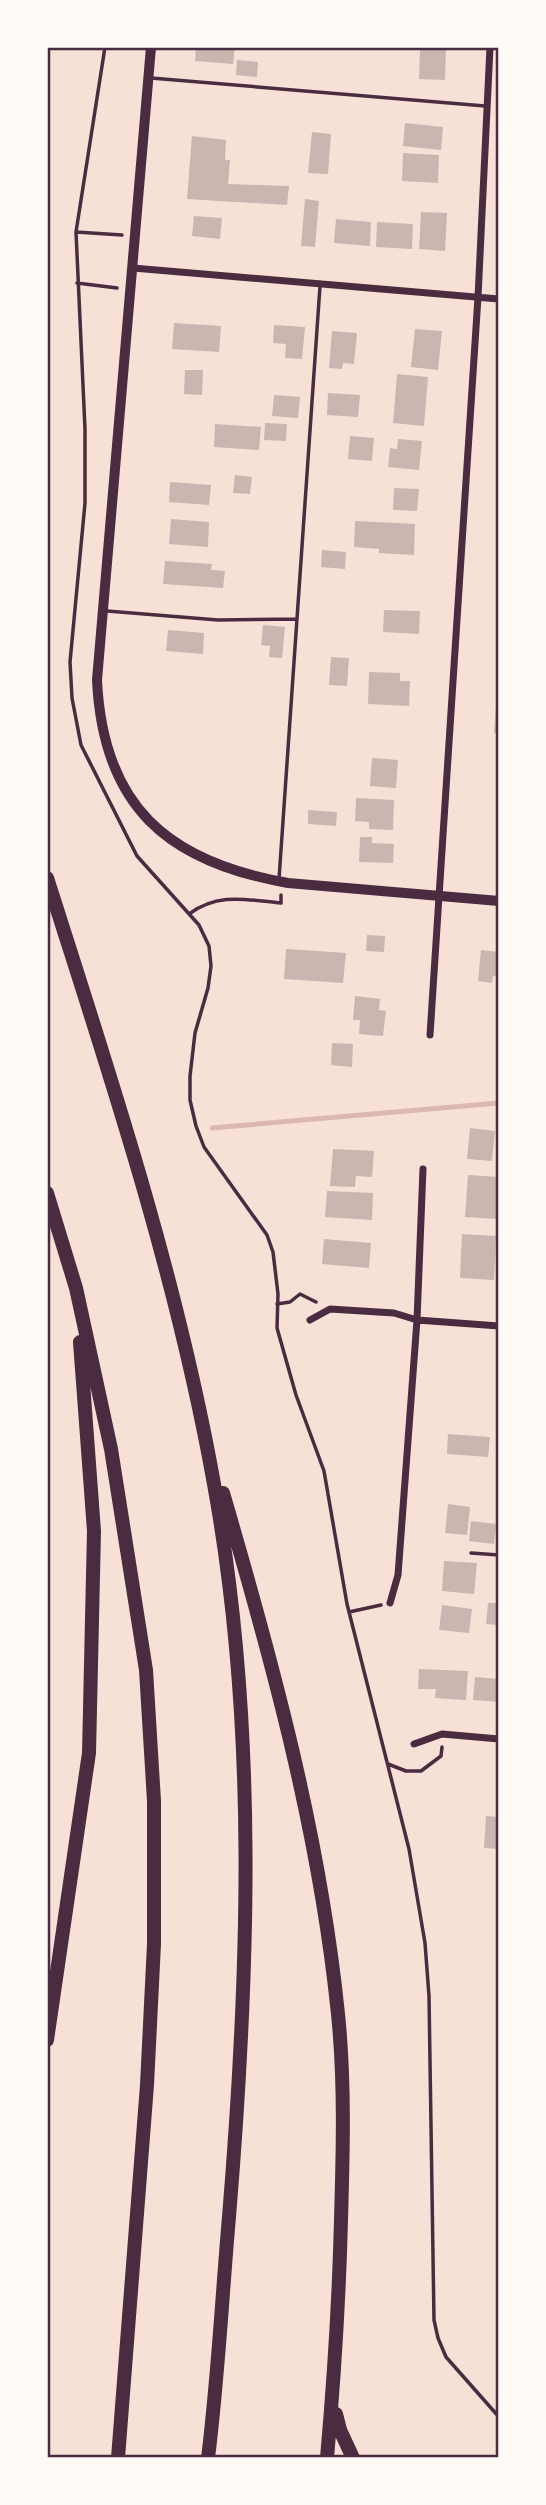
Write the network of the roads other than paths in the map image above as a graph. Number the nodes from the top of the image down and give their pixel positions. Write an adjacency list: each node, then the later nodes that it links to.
1 (151, 47): 3 (main road)
2 (490, 47): 4 (street)
3 (148, 78): 4 (lane); 5 (main road)
4 (487, 106): 7 (street)
5 (133, 268): 6 (street); 9 (main road)
6 (320, 284): 7 (street); 10 (lane)
7 (478, 298): 8 (street); 13 (street)
8 (499, 299)
9 (103, 611): 10 (lane); 12 (main road)
10 (297, 619): 12 (lane)
11 (47, 878): 22 (highway)
12 (280, 882): 13 (main road)
13 (440, 897): 14 (main road); 15 (street)
14 (499, 901)
15 (430, 1034)
16 (423, 1169): 20 (street)
17 (47, 1193): 18 (highway)
18 (76, 1289): 28 (highway); 30 (highway)
19 (310, 1320): 20 (street)
20 (417, 1320): 21 (street); 25 (street)
21 (499, 1326)
22 (201, 1416): 29 (highway); 31 (highway)
23 (471, 1553): 24 (lane)
24 (499, 1555)
25 (390, 1603)
26 (499, 1739): 27 (street)
27 (414, 1744)
28 (47, 2040)
29 (332, 2400): 32 (highway); 33 (highway)
30 (118, 2458)
31 (208, 2458)
32 (327, 2458)
33 (353, 2458)

